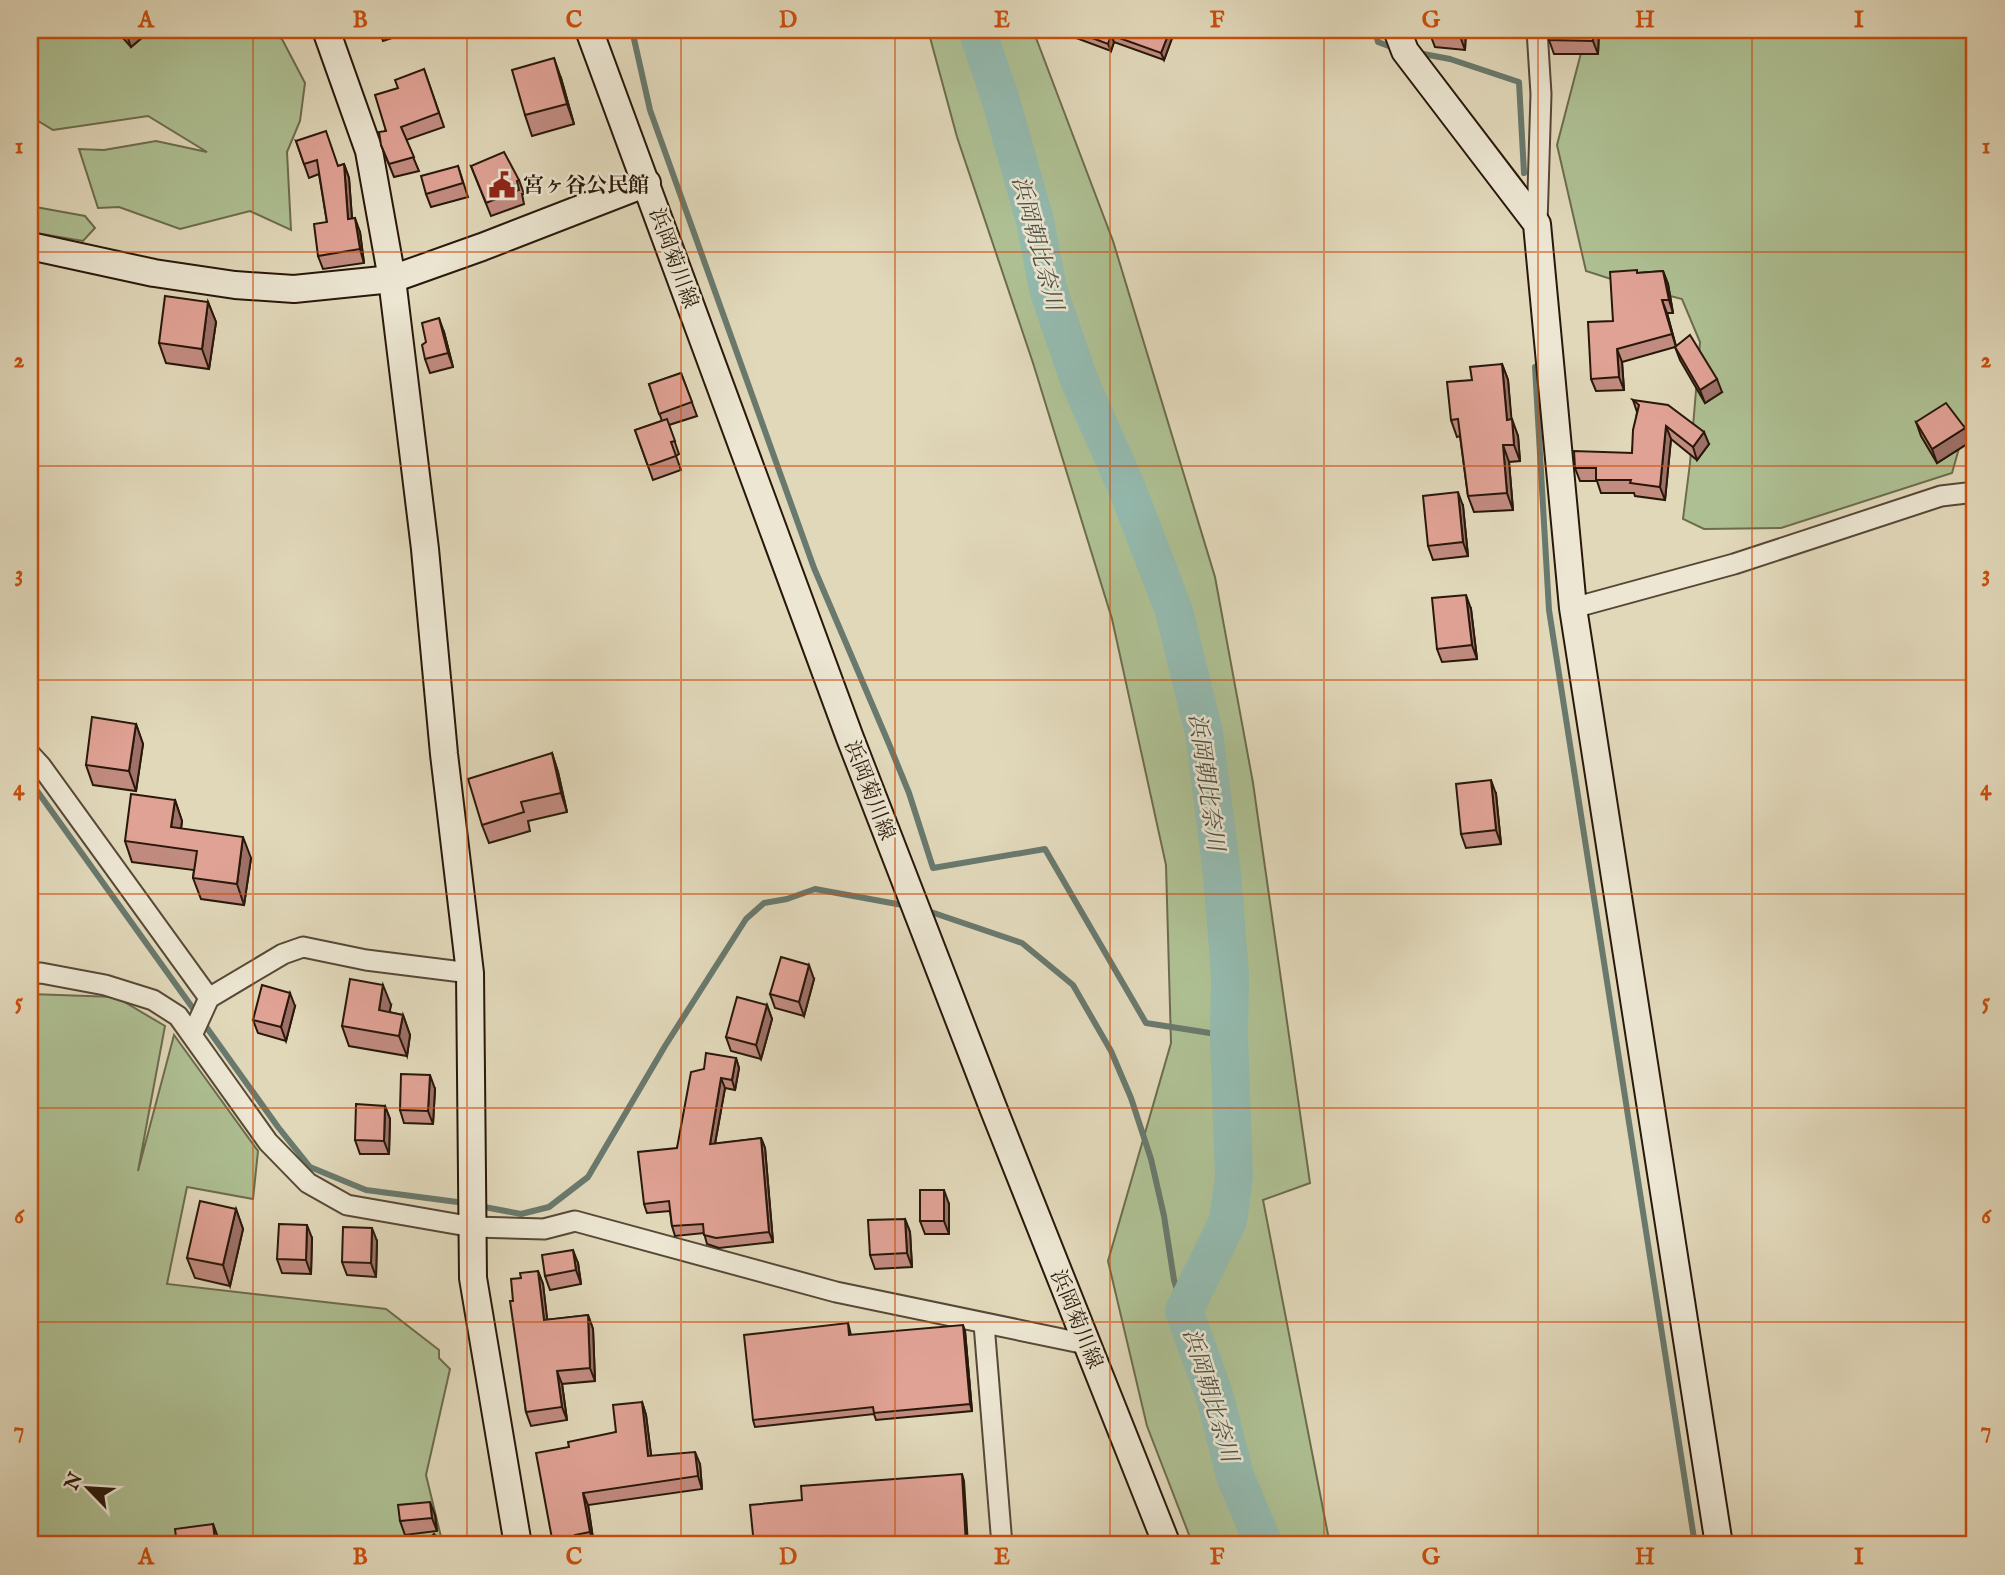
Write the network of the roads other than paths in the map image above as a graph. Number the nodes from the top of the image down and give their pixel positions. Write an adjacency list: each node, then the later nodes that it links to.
1 (326, 30): 8 (street)
2 (589, 30): 5 (street, 浜岡菊川線)
3 (1397, 30): 6 (street)
4 (1537, 30): 6 (street)
5 (647, 183): 8 (street); 18 (street, 浜岡菊川線)
6 (1537, 224): 10 (street)
7 (30, 246): 8 (street)
8 (392, 279): 13 (street)
9 (1975, 492): 10 (street)
10 (1573, 608): 22 (street)
11 (30, 754): 14 (street)
12 (30, 974): 15 (street)
13 (470, 974): 14 (street); 16 (street)
14 (209, 998): 15 (street)
15 (192, 1034): 16 (street)
16 (473, 1227): 17 (street); 19 (street)
17 (984, 1324): 18 (street); 20 (street)
18 (1086, 1344): 21 (street, 浜岡菊川線)
19 (518, 1545)
20 (1003, 1545)
21 (1167, 1545)
22 (1719, 1545)

